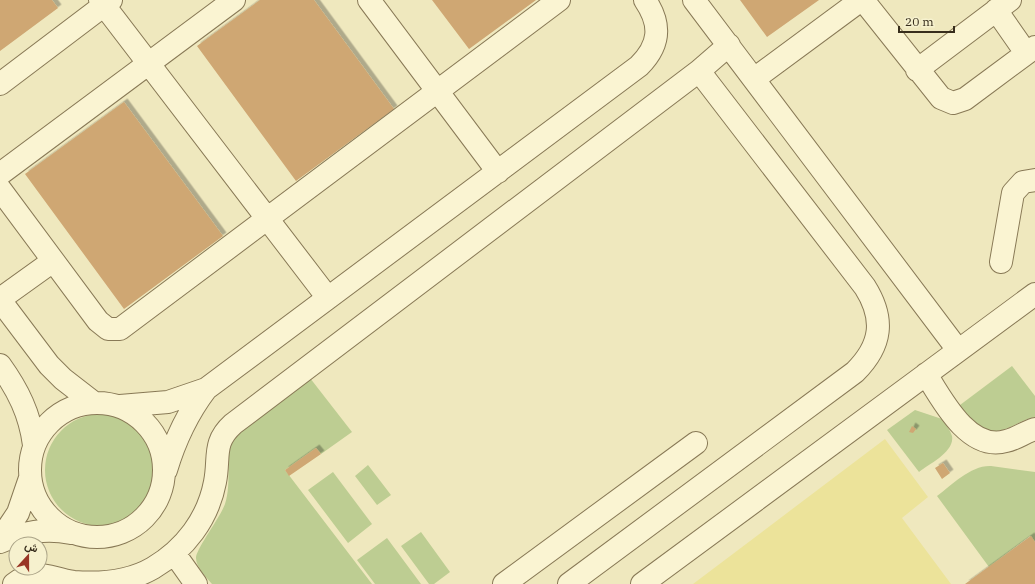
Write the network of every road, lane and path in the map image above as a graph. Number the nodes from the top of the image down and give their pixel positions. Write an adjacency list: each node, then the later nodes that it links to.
1 (234, 0): 11 (street)
2 (368, 0): 16 (street)
3 (559, 0): 16 (street)
4 (645, 0): 17 (street)
5 (694, 0): 9 (street)
6 (862, 0): 12 (street); 14 (street)
7 (105, 2): 11 (street); 15 (street)
8 (1003, 5): 10 (street); 12 (street)
9 (729, 45): 13 (street); 14 (street)
10 (1031, 50): 12 (street)
11 (149, 64): 18 (street); 21 (street)
12 (917, 70)
13 (699, 71): 40 (street); 44 (street)
14 (754, 79): 27 (street)
15 (0, 84)
16 (437, 92): 17 (street); 21 (street)
17 (498, 172): 25 (street)
18 (0, 174)
19 (1035, 180): 23 (street)
20 (0, 190): 22 (street)
21 (268, 219): 22 (street); 25 (street)
22 (53, 261): 26 (street)
23 (1001, 262)
24 (1035, 294): 27 (street)
25 (328, 298): 30 (street)
26 (0, 299): 31 (street)
27 (958, 350): 29 (street)
28 (0, 365): 35 (street)
29 (926, 374): 33 (street); 45 (street)
30 (206, 389): 32 (street); 36 (street)
31 (94, 402): 32 (street); 35 (street)
32 (120, 406): 36 (street)
33 (1035, 429)
34 (696, 443): 43 (street)
35 (34, 445): 37 (street)
36 (165, 473): 38 (street)
37 (30, 478): 38 (street); 39 (street)
38 (76, 534): 39 (street)
39 (0, 541)
40 (174, 553): 41 (street); 42 (street)
41 (14, 584)
42 (196, 584)
43 (504, 584)
44 (569, 584)
45 (642, 584)

